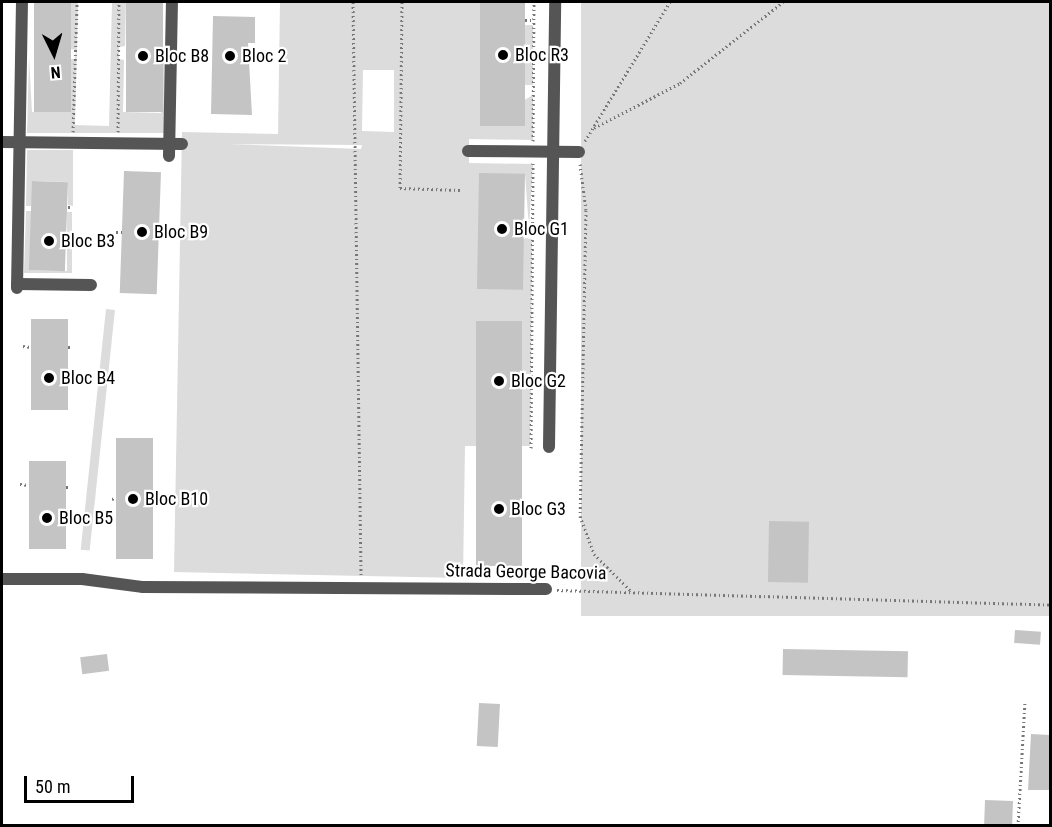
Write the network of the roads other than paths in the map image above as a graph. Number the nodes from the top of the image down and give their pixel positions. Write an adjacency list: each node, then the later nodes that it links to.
1 (22, 2): 5 (street)
2 (172, 2): 5 (street)
3 (555, 2): 7 (street)
4 (2, 142): 5 (street)
5 (19, 143): 9 (street)
6 (468, 152): 7 (street)
7 (554, 152): 8 (street); 10 (street)
8 (579, 152)
9 (91, 285)
10 (549, 447)
11 (2, 579): 12 (street, Strada George Bacovia)
12 (546, 590)

